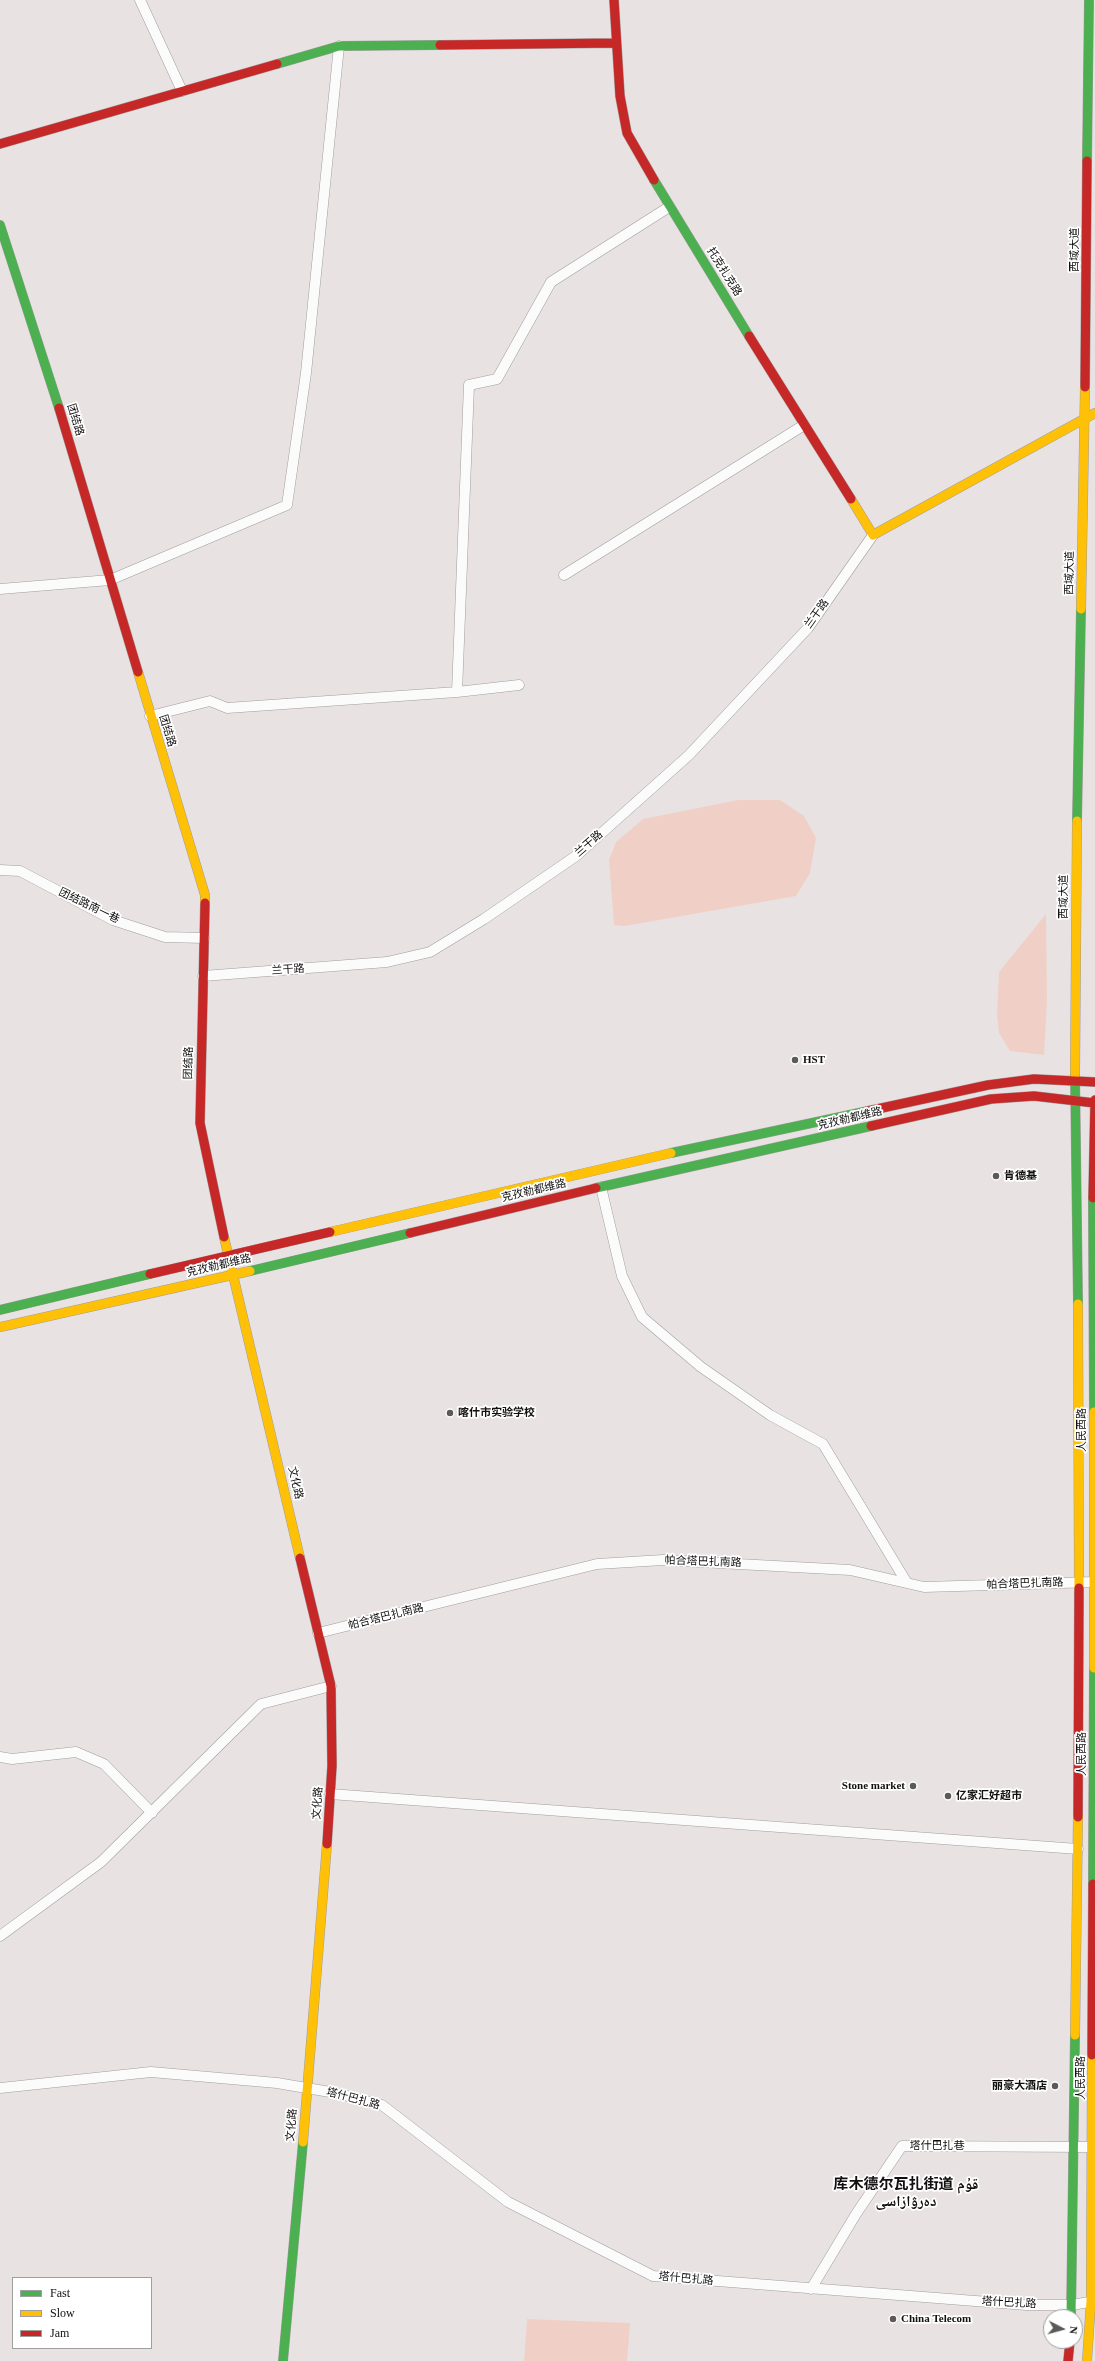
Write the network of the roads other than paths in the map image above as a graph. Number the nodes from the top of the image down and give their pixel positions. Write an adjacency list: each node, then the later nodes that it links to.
1 (140, 0): 6 (street)
2 (614, 0): 4 (main road, 托克扎克路)
3 (1088, 0): 11 (main road, 西域大道)
4 (615, 43): 5 (main road); 8 (main road, 托克扎克路)
5 (339, 46): 6 (main road); 15 (street)
6 (182, 91): 7 (main road)
7 (0, 144)
8 (669, 207): 12 (main road, 托克扎克路); 18 (street)
9 (0, 225): 15 (main road, 团结路)
10 (1095, 413): 11 (main road)
11 (1085, 419): 13 (main road); 23 (main road, 西域大道)
12 (804, 425): 13 (main road, 托克扎克路); 14 (street)
13 (873, 535): 22 (street, 兰干路)
14 (564, 575)
15 (110, 580): 16 (street); 19 (main road, 团结路)
16 (0, 589)
17 (519, 685): 18 (street)
18 (457, 692): 19 (street)
19 (150, 716): 21 (main road, 团结路)
20 (0, 870): 21 (street, 团结路南一巷)
21 (204, 938): 22 (main road, 团结路)
22 (203, 976): 29 (main road, 团结路)
23 (1075, 1081): 24 (main road, 克孜勒都维路); 25 (main road, 西域大道); 29 (main road, 克孜勒都维路)
24 (1095, 1082)
25 (1075, 1100): 26 (main road, 克孜勒都维路); 27 (main road, 西域大道); 28 (main road, 克孜勒都维路)
26 (1095, 1101): 34 (main road, 人民西路)
27 (1075, 1147): 33 (main road, 人民西路)
28 (601, 1187): 30 (main road, 克孜勒都维路); 37 (street)
29 (228, 1256): 30 (main road, 文化路); 31 (main road, 克孜勒都维路)
30 (233, 1276): 32 (main road, 克孜勒都维路); 38 (main road, 文化路)
31 (0, 1310)
32 (0, 1327)
33 (1079, 1553): 34 (street); 35 (main road, 人民西路)
34 (1095, 1553): 36 (main road, 人民西路)
35 (1079, 1582): 36 (street, 帕合塔巴扎南路); 37 (street, 帕合塔巴扎南路); 43 (main road, 人民西路)
36 (1095, 1582): 48 (main road, 人民西路)
37 (907, 1583): 38 (street, 帕合塔巴扎南路)
38 (318, 1633): 39 (main road, 文化路)
39 (331, 1686): 41 (main road, 文化路); 42 (street)
40 (0, 1757): 42 (street)
41 (330, 1794): 43 (street); 46 (main road, 文化路)
42 (152, 1813): 44 (street)
43 (1078, 1848): 47 (main road, 人民西路)
44 (0, 1936)
45 (0, 2088): 46 (street, 塔什巴扎路)
46 (307, 2088): 49 (street, 塔什巴扎路); 54 (main road, 文化路)
47 (1074, 2146): 48 (street, 塔什巴扎巷); 49 (street, 塔什巴扎巷); 51 (main road, 人民西路)
48 (1092, 2147): 50 (main road, 人民西路)
49 (811, 2289): 51 (street, 塔什巴扎路)
50 (1093, 2301): 51 (street, 塔什巴扎路); 56 (main road, 人民西路)
51 (1072, 2305): 52 (main road, 人民西路)
52 (1072, 2309)
53 (1069, 2349): 55 (main road)
54 (283, 2361)
55 (1068, 2361)
56 (1087, 2361)

